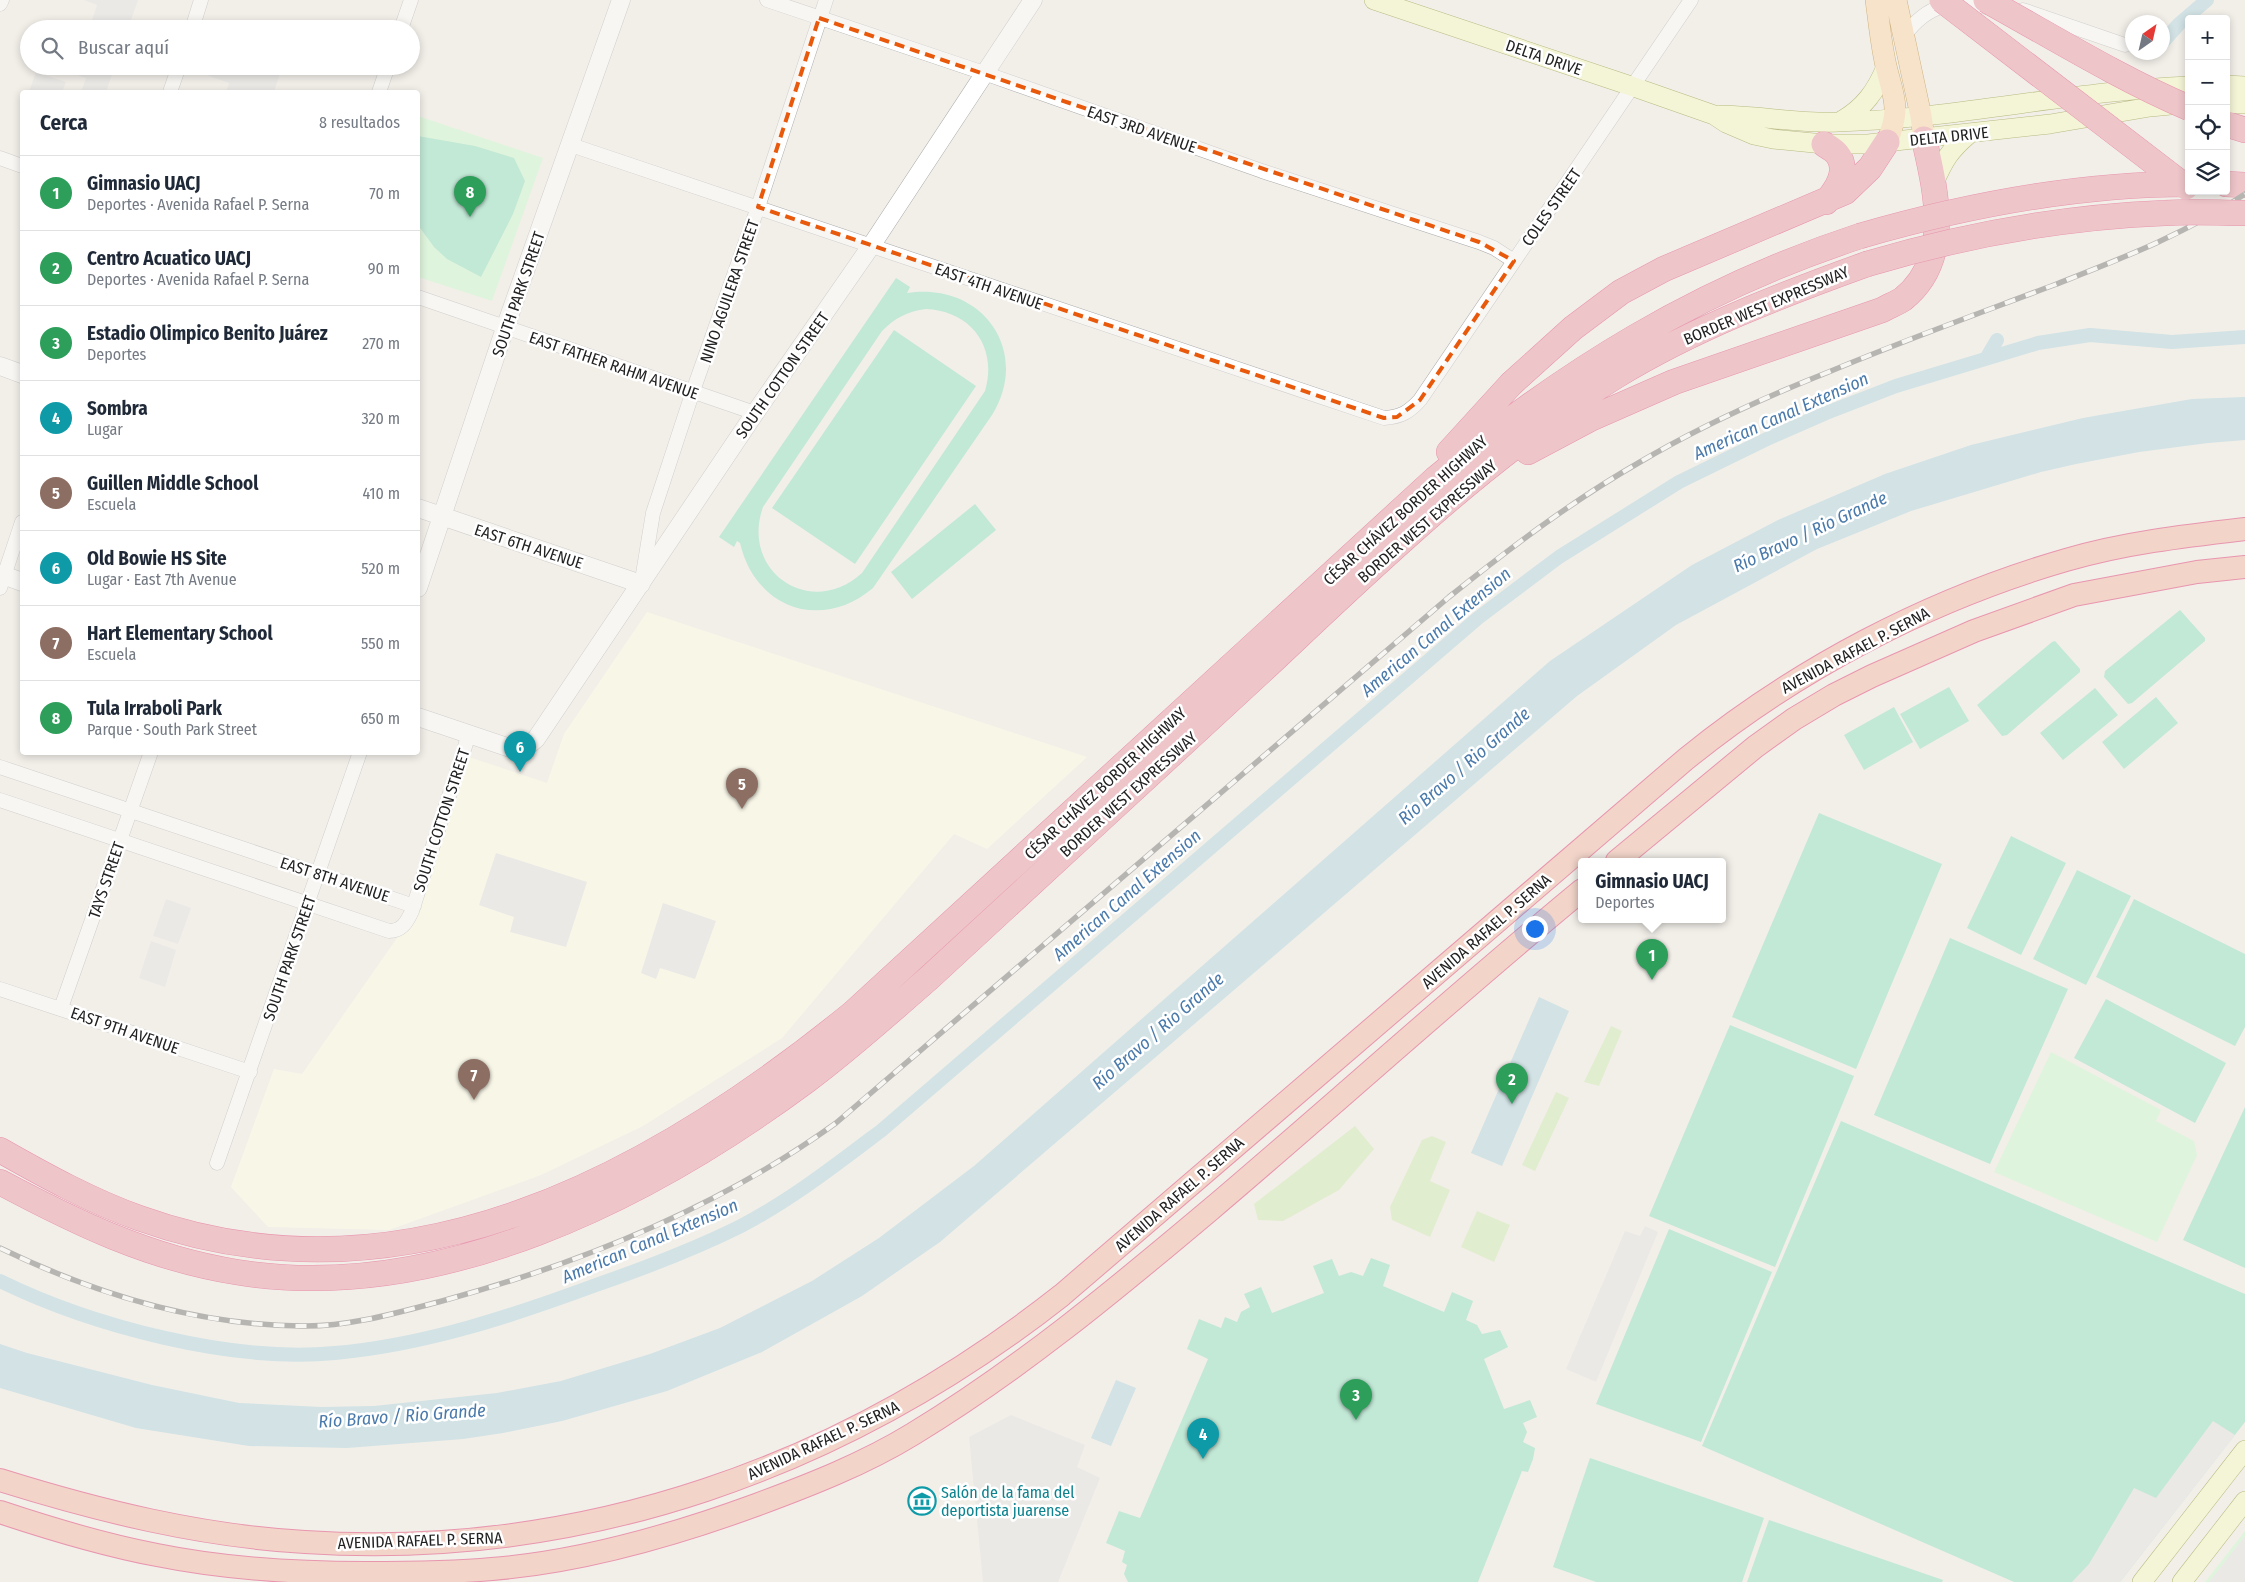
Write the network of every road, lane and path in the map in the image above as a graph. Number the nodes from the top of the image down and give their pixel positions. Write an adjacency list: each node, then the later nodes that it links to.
1 (2, 0): 15 (street)
2 (202, 0): 18 (street)
3 (411, 0): 19 (street)
4 (621, 0): 40 (street, SOUTH PARK STREET)
5 (767, 0): 17 (street, EAST 3RD AVENUE)
6 (826, 0): 17 (street, NINO AGUILERA STREET)
7 (1033, 0): 23 (street, SOUTH COTTON STREET)
8 (1374, 0): 26 (main road, DELTA DRIVE)
9 (1691, 0): 26 (street, COLES STREET)
10 (1876, 0): 22 (main road)
11 (1896, 0): 20 (main road)
12 (1942, 0): 46 (highway, bridge)
13 (1986, 0): 32 (highway, bridge)
14 (1997, 0): 16 (street)
15 (0, 4)
16 (2035, 15): 20 (street); 21 (street)
17 (819, 18): 23 (street, EAST 3RD AVENUE); 50 (street, NINO AGUILERA STREET)
18 (195, 20)
19 (404, 20)
20 (1904, 36): 35 (main road)
21 (2125, 45)
22 (1886, 67): 34 (main road); 36 (main road)
23 (984, 73): 53 (street, SOUTH COTTON STREET); 54 (street, EAST 3RD AVENUE)
24 (176, 75): 28 (street)
25 (385, 75): 29 (street)
26 (1634, 87): 33 (main road, DELTA DRIVE); 54 (street, COLES STREET)
27 (2185, 87): 35 (main road, DELTA DRIVE)
28 (171, 90)
29 (380, 90)
30 (2236, 99): 37 (highway)
31 (2185, 104): 38 (main road, DELTA DRIVE)
32 (2185, 106)
33 (1714, 115): 34 (main road, DELTA DRIVE); 39 (main road, DELTA DRIVE)
34 (1837, 122): 36 (main road, DELTA DRIVE)
35 (1922, 128): 36 (main road, DELTA DRIVE); 38 (main road, DELTA DRIVE); 43 (highway)
36 (1891, 130): 39 (main road, DELTA DRIVE); 49 (highway)
37 (2245, 130)
38 (1969, 134): 43 (main road)
39 (1824, 144): 49 (highway)
40 (571, 145): 50 (street, EAST 4TH AVENUE); 56 (street, SOUTH PARK STREET)
41 (0, 158): 42 (street)
42 (20, 165)
43 (1934, 182): 62 (highway)
44 (2185, 184): 67 (highway, CÉSAR CHÁVEZ BORDER HIGHWAY, bridge)
45 (2230, 184): 47 (highway)
46 (2185, 185)
47 (2245, 185)
48 (2200, 195): 52 (highway, bridge)
49 (1826, 202): 67 (highway)
50 (758, 207): 53 (street, EAST 4TH AVENUE); 59 (street, NINO AGUILERA STREET)
51 (2245, 213): 62 (highway, BORDER WEST EXPRESSWAY, bridge)
52 (2245, 223)
53 (871, 246): 60 (street, EAST 4TH AVENUE); 61 (street, SOUTH COTTON STREET)
54 (1514, 261): 60 (street, COLES STREET)
55 (420, 298): 56 (street, EAST FATHER RAHM AVENUE)
56 (505, 328): 59 (street, EAST FATHER RAHM AVENUE); 64 (street, SOUTH PARK STREET)
57 (0, 366): 58 (street)
58 (20, 373)
59 (693, 392): 61 (street, EAST FATHER RAHM AVENUE); 72 (street, NINO AGUILERA STREET)
60 (1408, 412)
61 (755, 413): 72 (street, SOUTH COTTON STREET)
62 (1445, 503): 67 (highway, BORDER WEST EXPRESSWAY)
63 (420, 509): 64 (street, EAST 6TH AVENUE)
64 (442, 517): 71 (street, SOUTH PARK STREET); 72 (street, EAST 6TH AVENUE)
65 (20, 527): 69 (street)
66 (2245, 530): 94 (highway, AVENIDA RAFAEL P. SERNA)
67 (1387, 533): 86 (highway, CÉSAR CHÁVEZ BORDER HIGHWAY)
68 (2245, 567): 81 (highway, AVENIDA RAFAEL P. SERNA)
69 (1, 579): 70 (street)
70 (20, 582)
71 (420, 582)
72 (641, 584): 74 (street, SOUTH COTTON STREET)
73 (420, 718): 74 (street)
74 (469, 734): 85 (street, SOUTH COTTON STREET)
75 (150, 755): 79 (street, TAYS STREET)
76 (359, 755): 82 (street, SOUTH PARK STREET)
77 (0, 767): 79 (street, EAST 8TH AVENUE)
78 (0, 800): 80 (street, EAST 8TH AVENUE)
79 (130, 811): 80 (street, TAYS STREET); 82 (street, EAST 8TH AVENUE)
80 (120, 840): 84 (street, EAST 8TH AVENUE); 88 (street, TAYS STREET)
81 (1620, 858)
82 (318, 873): 84 (street, SOUTH PARK STREET); 85 (street, EAST 8TH AVENUE)
83 (1578, 893): 96 (highway, AVENIDA RAFAEL P. SERNA)
84 (308, 905): 85 (street, EAST 8TH AVENUE); 89 (street, SOUTH PARK STREET)
85 (414, 906)
86 (976, 918): 90 (highway, CÉSAR CHÁVEZ BORDER HIGHWAY); 92 (highway)
87 (0, 989): 88 (street, EAST 9TH AVENUE)
88 (61, 1008): 89 (street, EAST 9TH AVENUE)
89 (250, 1072): 91 (street, SOUTH PARK STREET)
90 (0, 1150)
91 (217, 1163)
92 (0, 1182)
93 (2245, 1450): 97 (main road)
94 (0, 1480)
95 (2245, 1501): 98 (main road)
96 (0, 1512)
97 (2142, 1582)
98 (2182, 1582)

